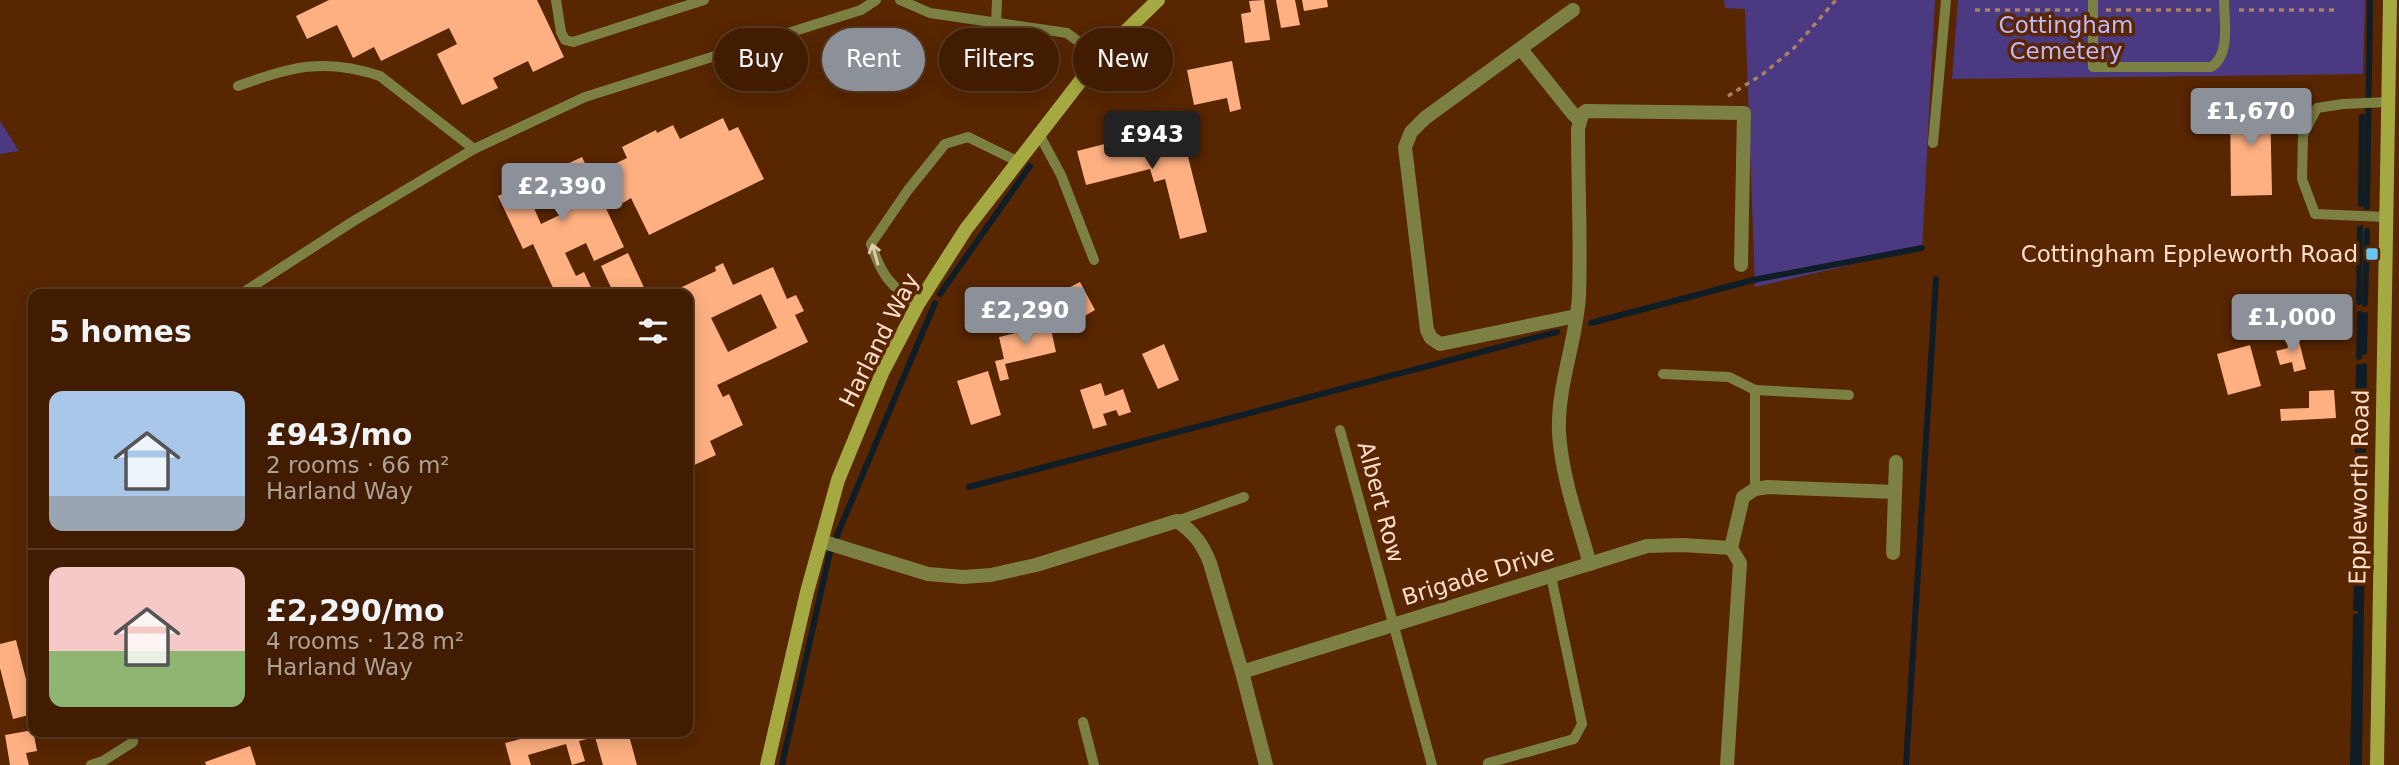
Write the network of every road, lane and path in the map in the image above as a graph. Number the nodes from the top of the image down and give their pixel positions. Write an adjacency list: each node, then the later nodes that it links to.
1 (556, 0): 2 (lane)
2 (704, 0)
3 (876, 0): 27 (lane)
4 (997, 0): 15 (lane)
5 (1158, 0): 16 (main road, Harland Way)
6 (1836, 0): 23 (path)
7 (1946, 0): 26 (lane)
8 (2390, 0): 19 (main road, Eppleworth Road)
9 (905, 1): 15 (lane)
10 (2093, 5): 11 (path); 11 (lane); 13 (path)
11 (2224, 5): 14 (path)
12 (1573, 10): 18 (street)
13 (1975, 10)
14 (2335, 10)
15 (996, 24): 17 (lane)
16 (1129, 28)
17 (1073, 38)
18 (1521, 48): 24 (street); 34 (street)
19 (2394, 52): 22 (main road, Eppleworth Road)
20 (238, 86): 27 (lane)
21 (1073, 90): 25 (main road, Harland Way)
22 (2388, 102): 29 (main road, Eppleworth Road); 29 (lane)
23 (1703, 112): 24 (street); 31 (street)
24 (1579, 119): 34 (street)
25 (1038, 134): 28 (main road, Harland Way); 30 (lane)
26 (1933, 143)
27 (474, 149): 32 (lane)
28 (1017, 161): 33 (main road, Harland Way); 33 (lane, one-way to 28)
29 (2386, 217): 60 (main road, Eppleworth Road)
30 (1094, 260)
31 (1741, 265)
32 (249, 289)
33 (918, 304): 44 (main road, Harland Way)
34 (1576, 316): 47 (street)
35 (1663, 374): 36 (lane)
36 (1755, 390): 37 (lane); 40 (lane)
37 (1849, 395)
38 (1340, 430): 49 (lane, Albert Row)
39 (1896, 462): 41 (street)
40 (1755, 489): 41 (street); 45 (street)
41 (1895, 492): 46 (street)
42 (1244, 497): 43 (lane)
43 (1178, 521): 44 (street); 50 (street)
44 (821, 541): 55 (main road, Harland Way)
45 (1731, 548): 47 (street, Brigade Drive); 59 (street)
46 (1893, 553)
47 (1590, 564): 48 (street, Brigade Drive)
48 (1551, 576): 49 (street, Brigade Drive); 53 (lane)
49 (1392, 626): 50 (street, Brigade Drive); 58 (lane, Albert Row)
50 (1242, 672): 57 (street)
51 (1083, 722): 56 (lane)
52 (133, 737): 54 (lane)
53 (1488, 763)
54 (91, 765)
55 (767, 765)
56 (1094, 765)
57 (1266, 765)
58 (1432, 765)
59 (1727, 765)
60 (2377, 765)

